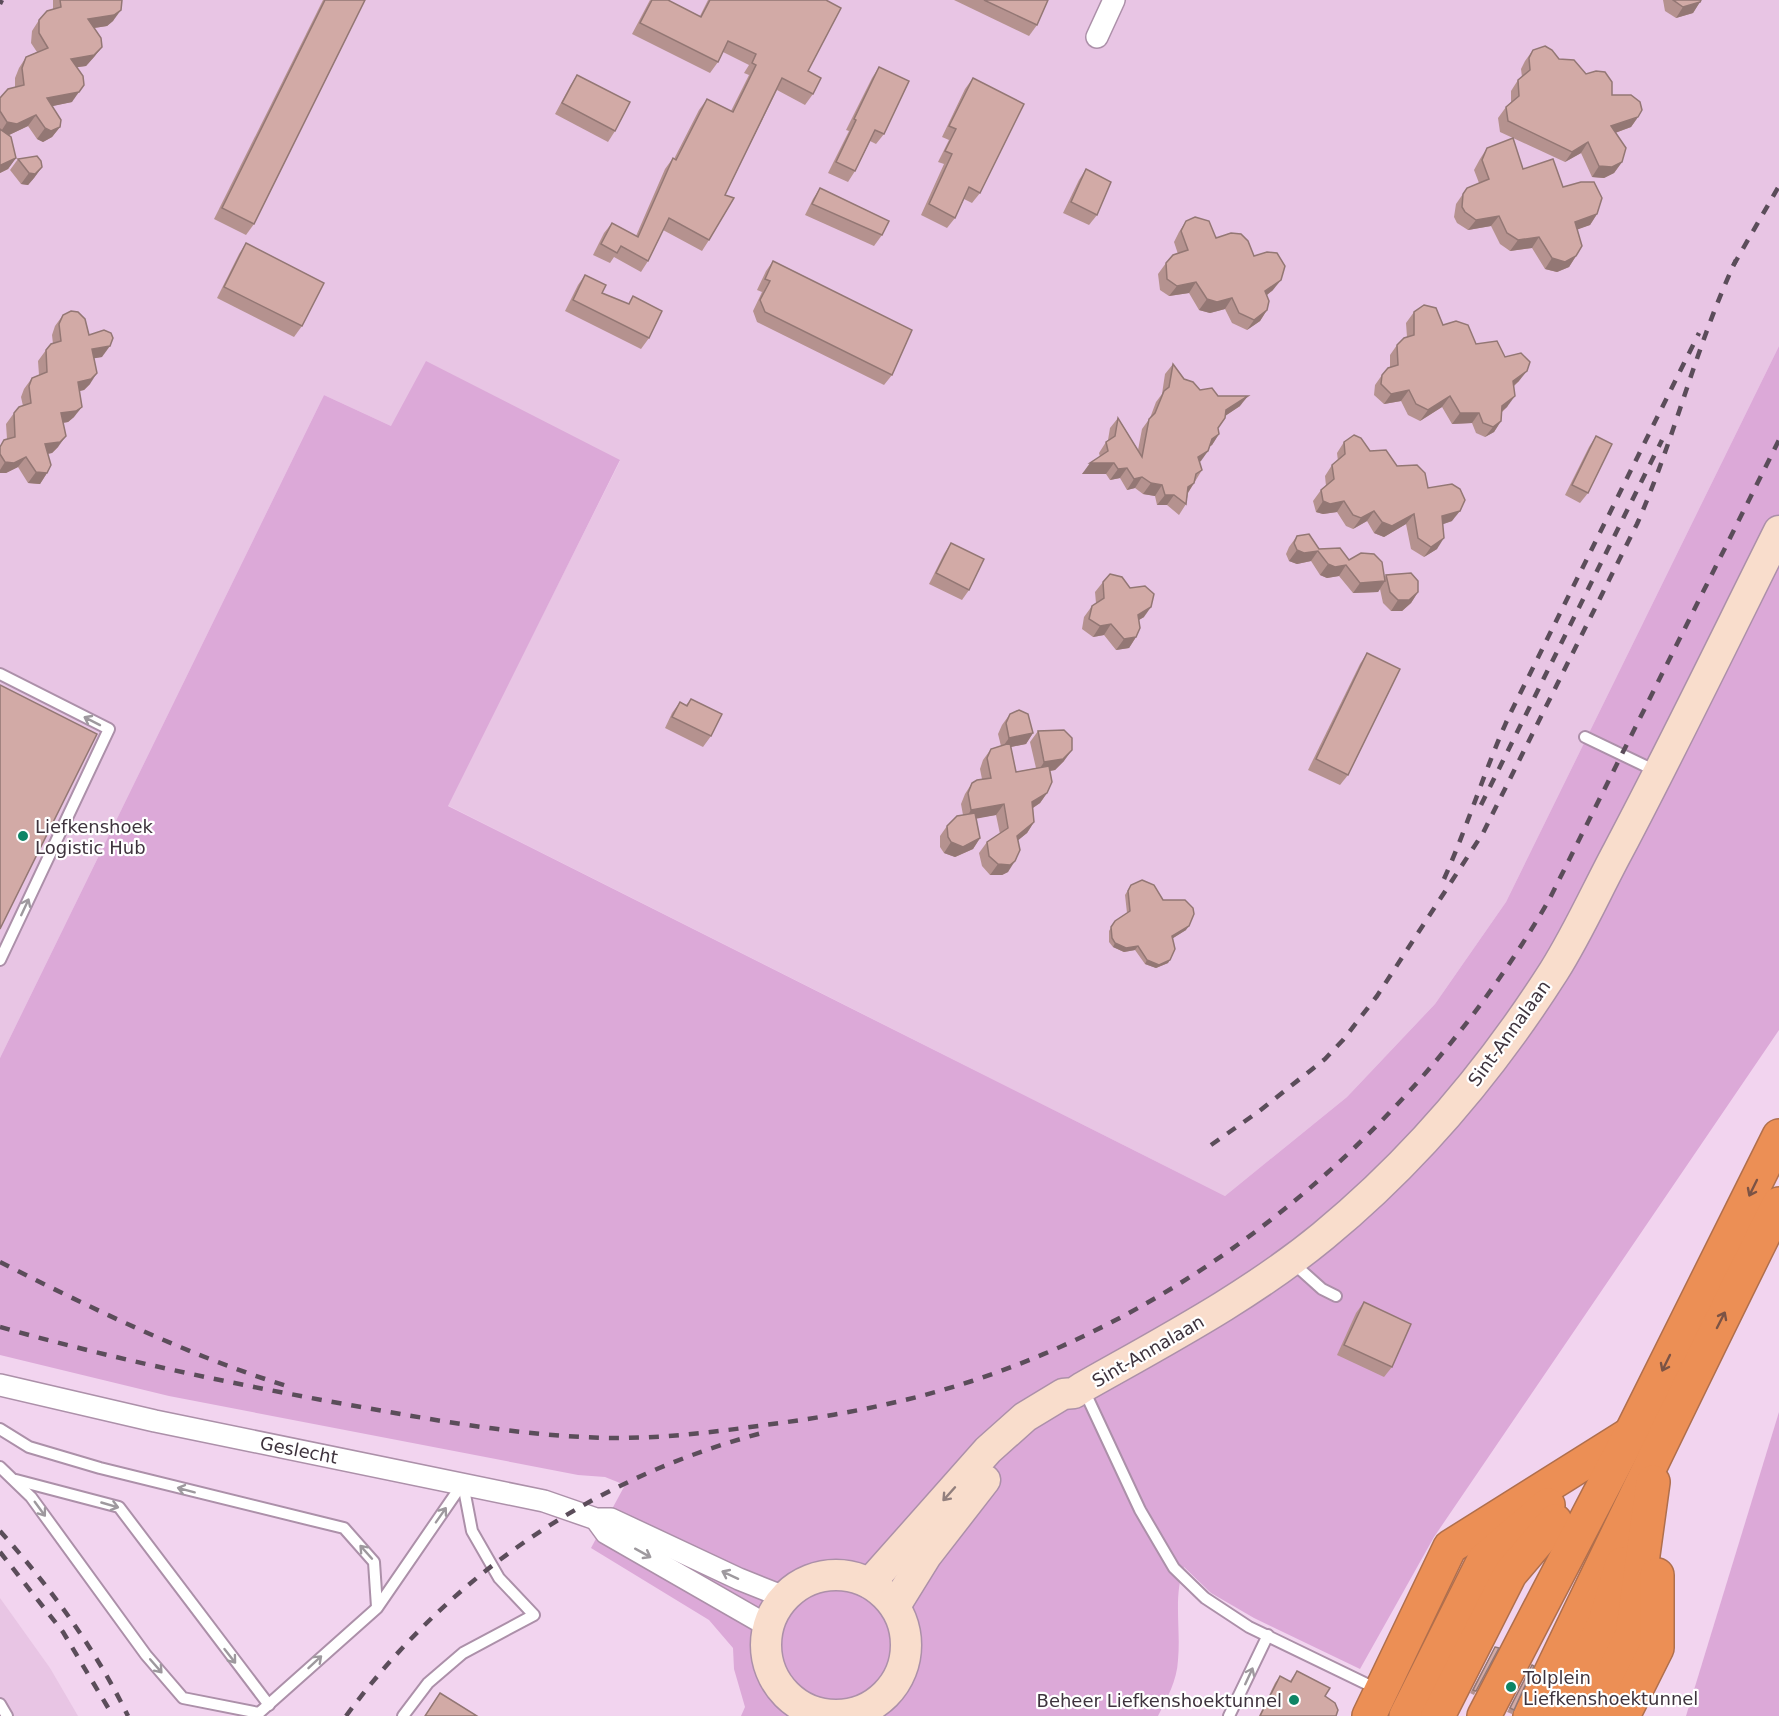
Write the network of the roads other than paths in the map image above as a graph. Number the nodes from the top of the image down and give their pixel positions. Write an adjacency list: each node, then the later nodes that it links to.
1 (1114, 0): 2 (street)
2 (1096, 37)
3 (1779, 531): 6 (street, Sint-Annalaan)
4 (0, 675): 7 (lane, one-way to 4)
5 (1585, 737): 6 (lane)
6 (1659, 773): 10 (street, Sint-Annalaan)
7 (0, 960)
8 (1779, 1136): 15 (highway, one-way to 15)
9 (1779, 1204): 15 (highway, one-way to 9)
10 (1291, 1260): 11 (lane); 13 (street, Sint-Annalaan)
11 (1336, 1296)
12 (0, 1385): 18 (street, Geslecht)
13 (1079, 1390): 20 (street, Sint-Annalaan, one-way to 20); 22 (street, Sint-Annalaan); 25 (lane)
14 (0, 1429): 23 (lane, one-way to 14)
15 (1644, 1440): 29 (highway); 29 (highway); 34 (highway); 35 (highway); 36 (highway); 37 (highway); 38 (highway); 39 (highway); 40 (highway); 41 (highway); 42 (highway); 43 (highway); 44 (highway); 45 (highway)
16 (0, 1467): 17 (lane)
17 (13, 1479): 27 (lane, one-way to 27); 27 (lane, one-way to 27)
18 (463, 1483): 19 (street, Geslecht); 23 (lane, one-way to 18); 32 (lane)
19 (596, 1519): 21 (street, Geslecht, one-way to 19); 24 (street, Geslecht, one-way to 24)
20 (870, 1583): 21 (street); 22 (street)
21 (784, 1597): 24 (street)
22 (895, 1606): 30 (street)
23 (376, 1608): 27 (lane, one-way to 23)
24 (768, 1626): 28 (street)
25 (1268, 1635): 29 (lane); 33 (lane, one-way to 25)
26 (0, 1704): 31 (lane)
27 (269, 1705)
28 (785, 1707): 30 (street)
29 (1410, 1709)
30 (824, 1715)
31 (7, 1716)
32 (403, 1716)
33 (1229, 1716)
34 (1468, 1716)
35 (1484, 1716)
36 (1499, 1716)
37 (1517, 1716)
38 (1530, 1716)
39 (1545, 1716)
40 (1560, 1716)
41 (1577, 1716)
42 (1592, 1716)
43 (1609, 1716)
44 (1623, 1716)
45 (1647, 1716)

